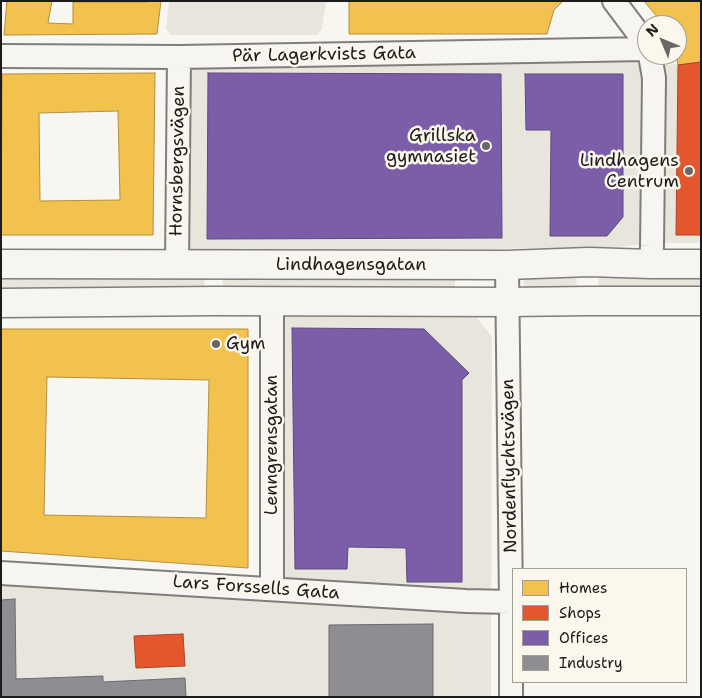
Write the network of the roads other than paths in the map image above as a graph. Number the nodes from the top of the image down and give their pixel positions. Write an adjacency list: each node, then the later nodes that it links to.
1 (614, 1): 2 (street)
2 (637, 33)
3 (637, 47): 5 (street, Pär Lagerkvists Gata)
4 (1, 56): 5 (street, Pär Lagerkvists Gata)
5 (179, 57): 11 (street, Hornsbergsvägen)
6 (652, 65): 8 (street)
7 (1, 264): 11 (street, Lindhagensgatan)
8 (651, 264): 9 (street, Lindhagensgatan); 10 (street, Lindhagensgatan)
9 (701, 264)
10 (507, 265): 11 (street, Lindhagensgatan); 14 (street, Nordenflychtsvägen)
11 (177, 266)
12 (272, 301): 14 (street, Lindhagensgatan); 15 (street, Lindhagensgatan); 17 (street, Lenngrensgatan)
13 (701, 301): 14 (street, Lindhagensgatan)
14 (508, 302): 18 (street, Nordenflychtsvägen)
15 (1, 303)
16 (1, 573): 17 (street, Lars Forssells Gata)
17 (272, 589): 18 (street, Lars Forssells Gata)
18 (511, 602): 19 (street, Nordenflychtsvägen)
19 (511, 697)

